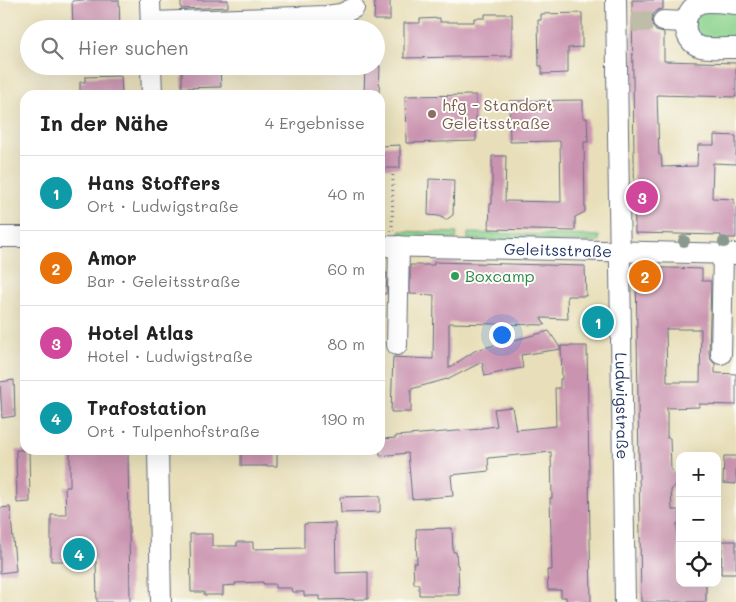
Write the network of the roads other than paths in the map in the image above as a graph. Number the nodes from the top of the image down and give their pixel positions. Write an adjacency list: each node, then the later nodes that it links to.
1 (150, 0): 5 (street)
2 (616, 0): 15 (street, Ludwigstraße)
3 (736, 4): 8 (street)
4 (354, 8): 6 (street)
5 (151, 20)
6 (248, 20)
7 (663, 21): 8 (street)
8 (686, 22): 9 (street)
9 (736, 48)
10 (151, 75): 11 (street)
11 (152, 90)
12 (0, 236): 13 (street)
13 (20, 237)
14 (390, 246): 15 (street, Geleitsstraße); 17 (street)
15 (620, 252): 16 (street, Geleitsstraße); 21 (street, Ludwigstraße)
16 (729, 254): 18 (street)
17 (397, 345)
18 (721, 354)
19 (158, 455): 20 (street)
20 (161, 602)
21 (625, 602)

